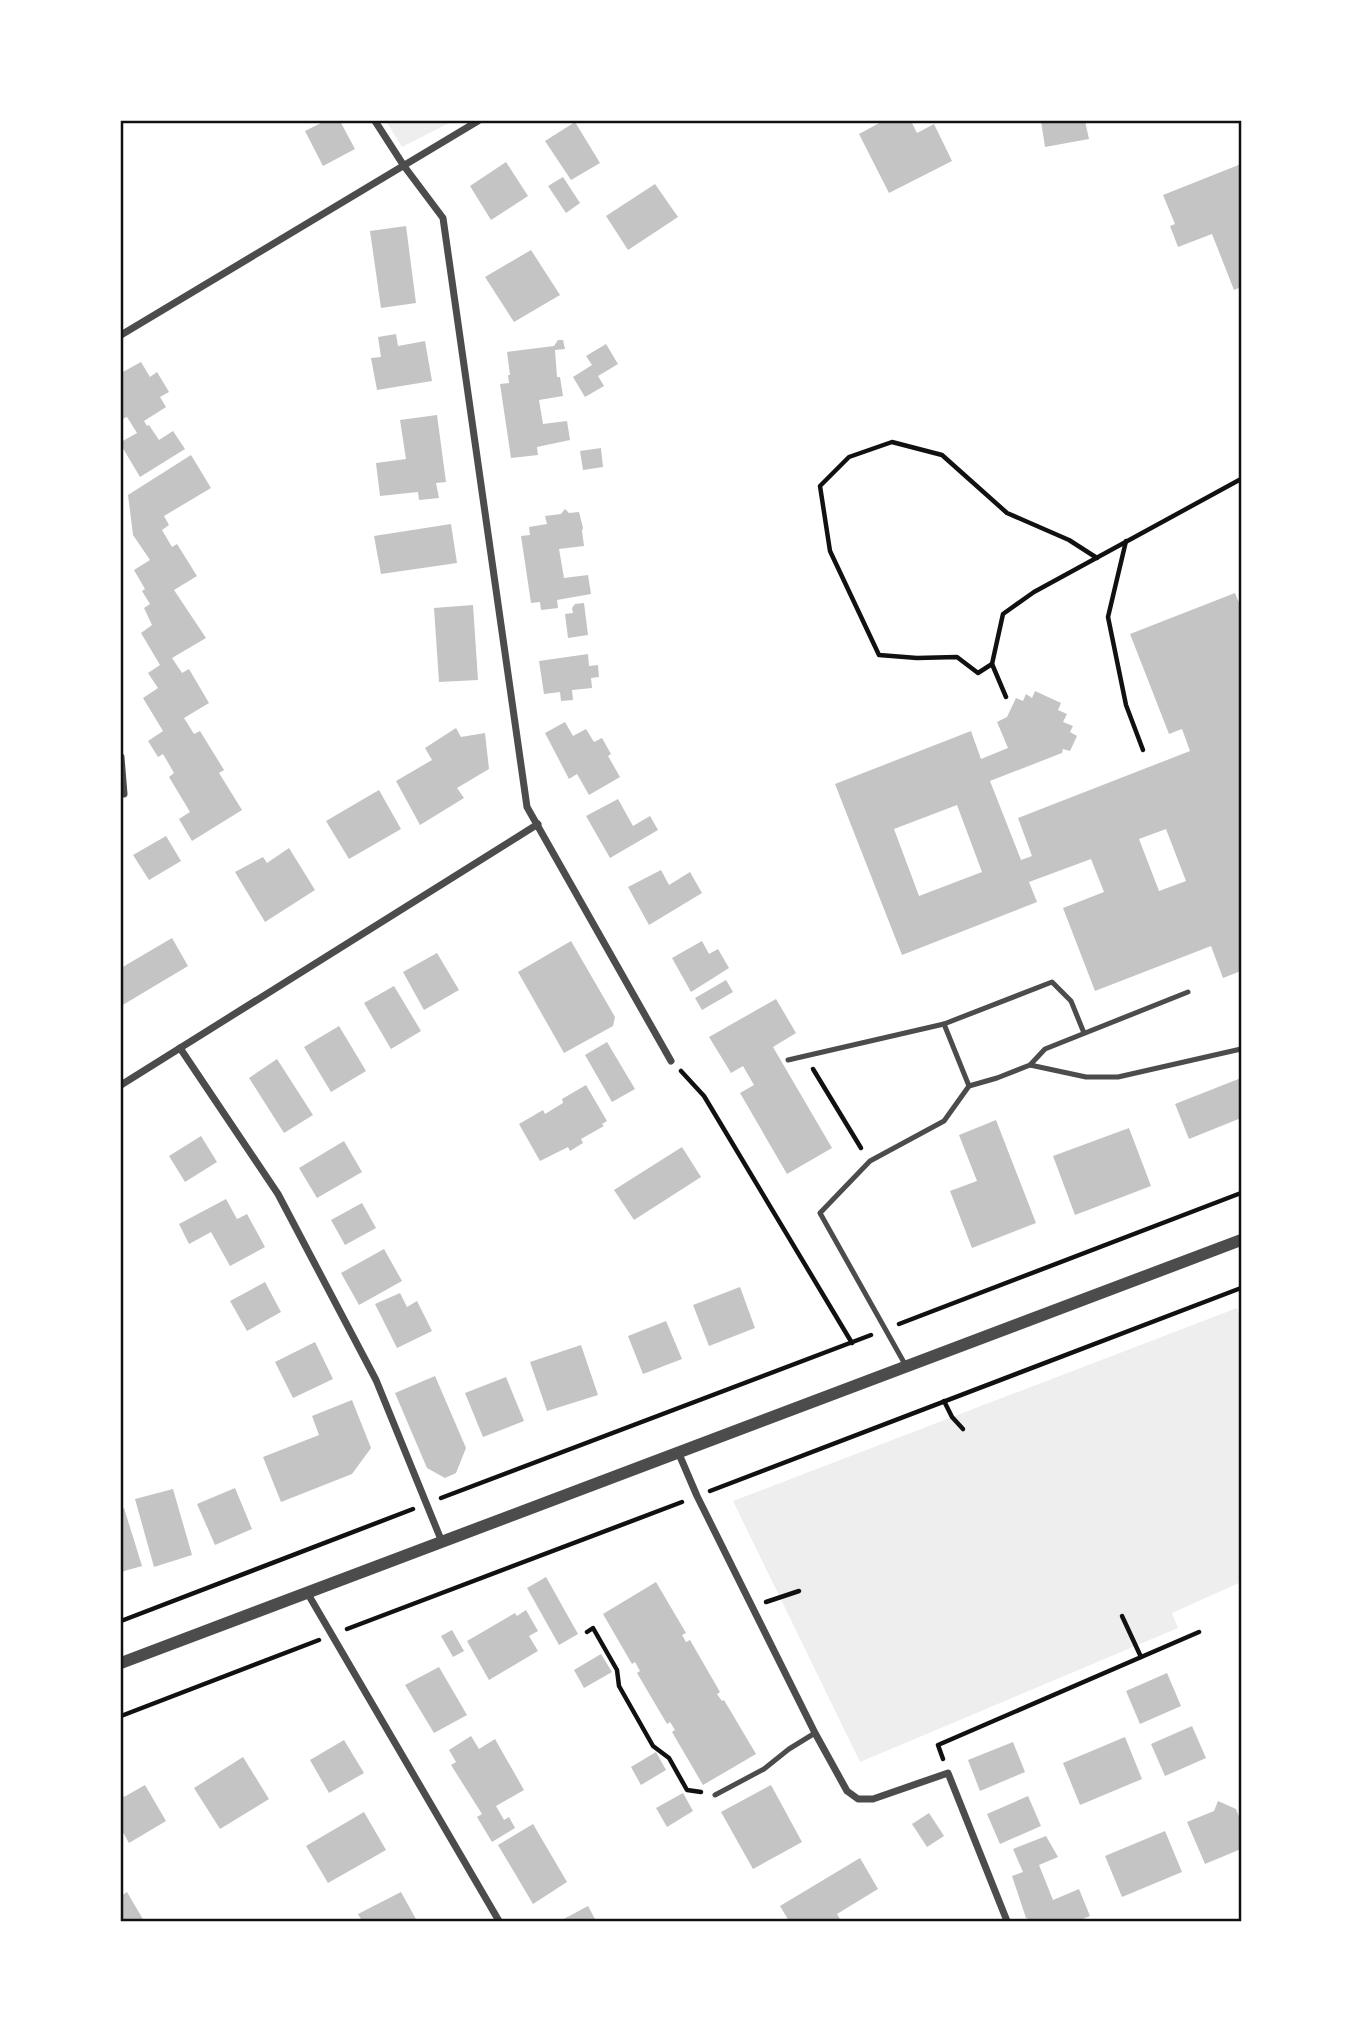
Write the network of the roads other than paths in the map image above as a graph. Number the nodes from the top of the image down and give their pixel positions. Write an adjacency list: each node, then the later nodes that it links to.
1 (375, 121): 3 (street)
2 (478, 121): 3 (street)
3 (404, 166): 4 (street); 7 (street)
4 (121, 335)
5 (121, 757): 6 (street)
6 (124, 794)
7 (538, 824): 11 (street); 13 (street)
8 (1188, 992): 10 (lane)
9 (944, 1024): 10 (lane); 14 (lane); 17 (lane)
10 (1084, 1033): 15 (lane)
11 (180, 1048): 16 (street); 21 (street)
12 (1241, 1049): 15 (lane)
13 (671, 1060)
14 (788, 1060)
15 (1030, 1065): 17 (lane)
16 (121, 1085)
17 (970, 1086): 19 (lane)
18 (1241, 1241): 19 (street)
19 (906, 1367): 20 (street)
20 (679, 1454): 21 (street); 24 (street)
21 (442, 1542): 22 (street)
22 (308, 1594): 23 (street); 26 (street)
23 (121, 1663)
24 (815, 1733): 25 (lane); 27 (street)
25 (715, 1795)
26 (499, 1921)
27 (1007, 1921)

